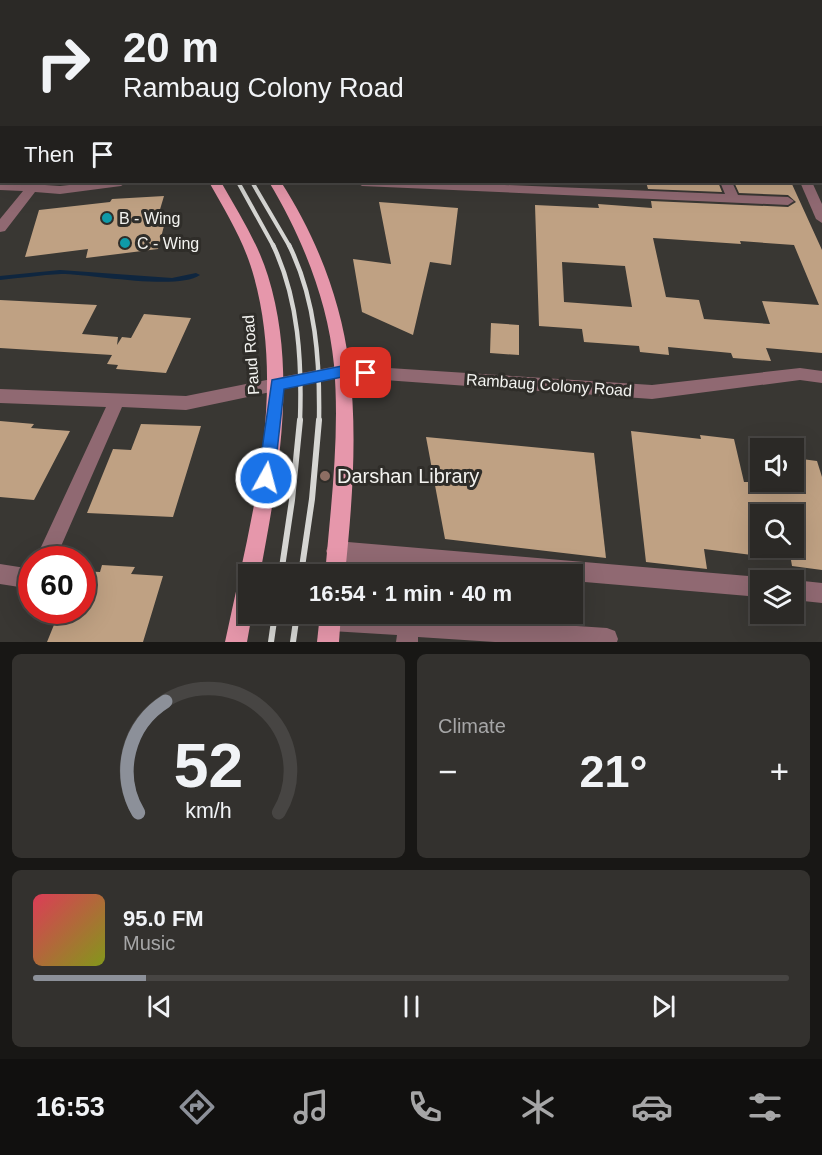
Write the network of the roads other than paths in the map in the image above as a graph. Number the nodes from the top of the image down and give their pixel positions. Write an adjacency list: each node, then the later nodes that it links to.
1 (113, 183): 8 (street)
2 (216, 183): 16 (main road, Paud Road)
3 (276, 183): 14 (main road)
4 (404, 183): 9 (street)
5 (726, 183): 10 (street)
6 (806, 183): 12 (street)
7 (0, 186): 8 (street)
8 (32, 188): 13 (street)
9 (615, 188): 10 (street)
10 (733, 198): 11 (street)
11 (788, 201)
12 (822, 219)
13 (0, 228)
14 (342, 371): 15 (street, Rambaug Colony Road); 16 (street, Rambaug Colony Road); 20 (main road)
15 (822, 377)
16 (277, 385): 18 (street, Rambaug Colony Road); 31 (main road, Paud Road)
17 (0, 396): 18 (street, Rambaug Colony Road)
18 (117, 400): 19 (street)
19 (51, 546)
20 (336, 551): 21 (main road); 24 (street)
21 (335, 564)
22 (0, 574): 23 (street)
23 (18, 577)
24 (750, 586)
25 (804, 591): 26 (street)
26 (822, 592)
27 (330, 624): 32 (main road)
28 (363, 624): 29 (street)
29 (408, 634): 30 (street)
30 (607, 639)
31 (236, 642)
32 (328, 642)

